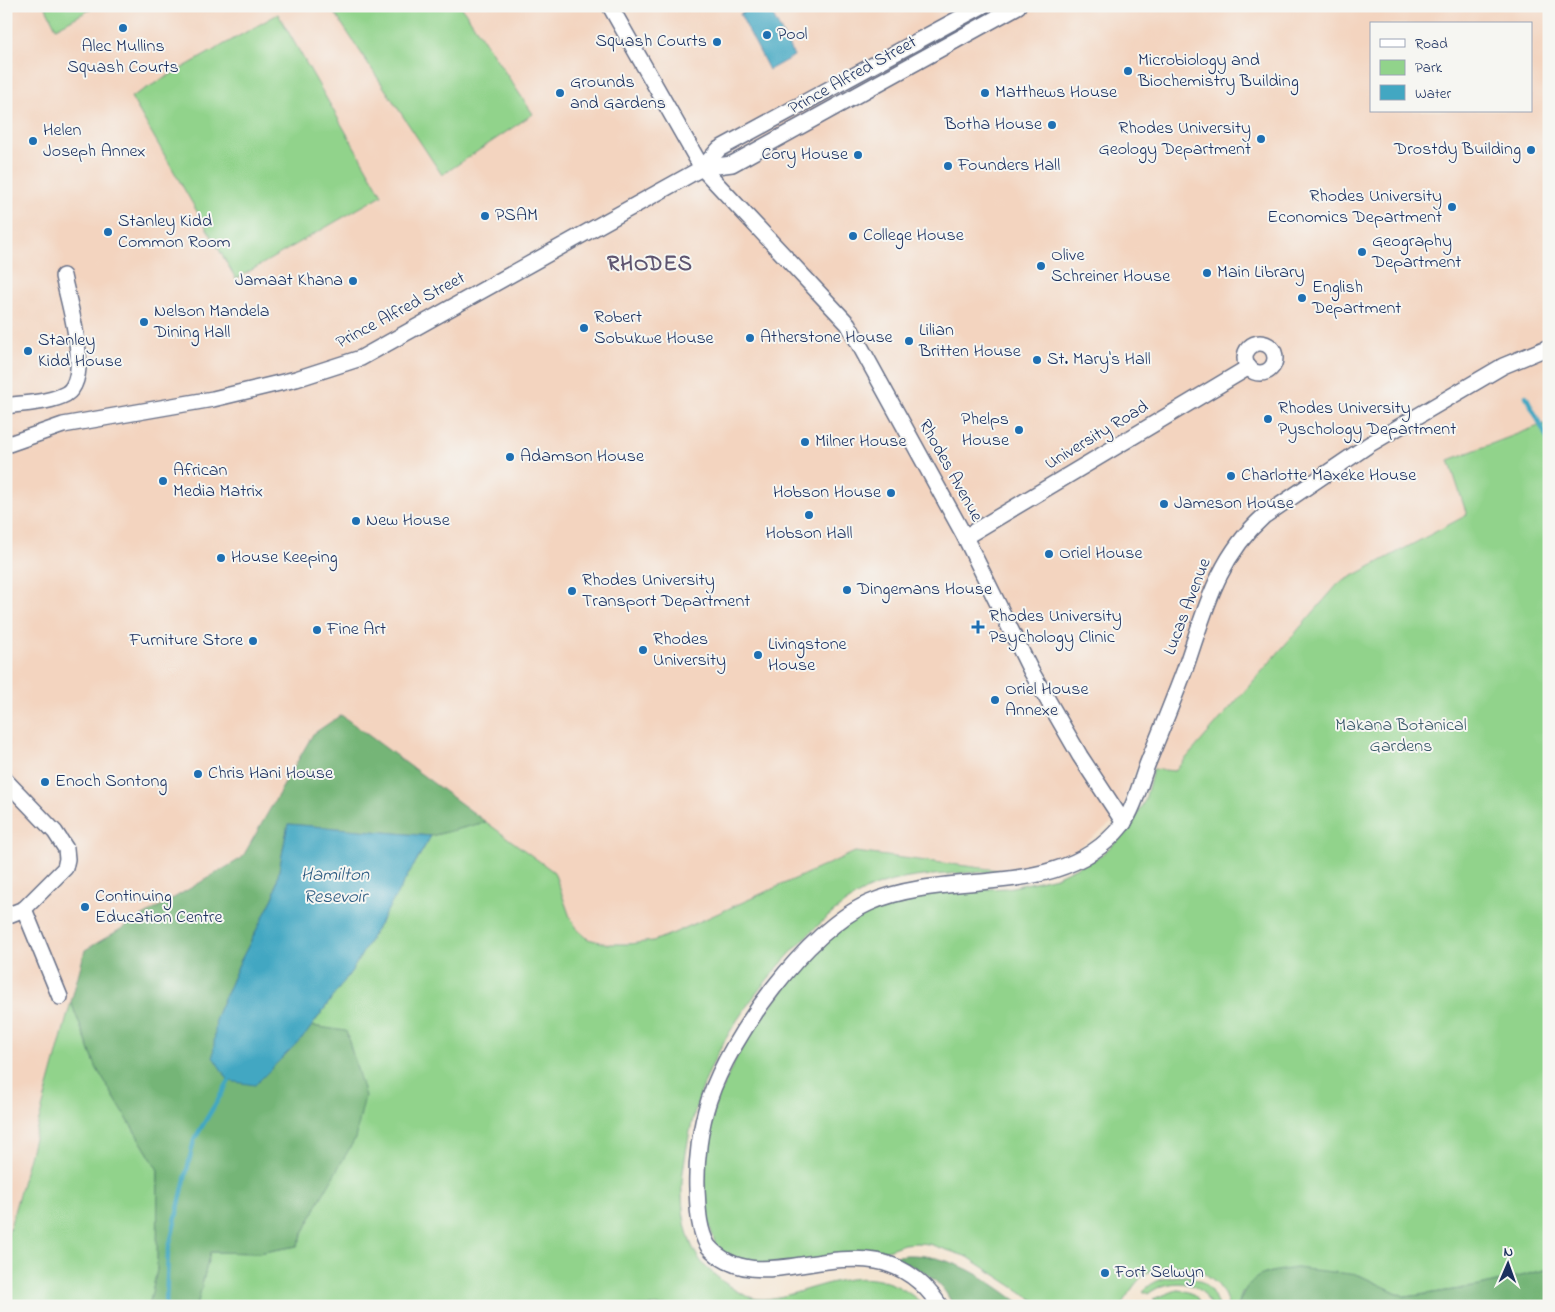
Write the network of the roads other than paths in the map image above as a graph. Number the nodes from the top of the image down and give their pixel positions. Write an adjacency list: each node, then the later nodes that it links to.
1 (610, 6): 4 (street, Rhodes Avenue)
2 (982, 6): 4 (street, Prince Alfred Street)
3 (1018, 6): 4 (street, Prince Alfred Street)
4 (702, 168): 9 (street, Prince Alfred Street); 10 (street, Rhodes Avenue)
5 (63, 276): 8 (street)
6 (1549, 347): 12 (street, Lucas Avenue)
7 (1249, 367): 10 (street, University Road)
8 (6, 406)
9 (6, 445)
10 (965, 537): 12 (street, Rhodes Avenue)
11 (6, 781): 13 (street)
12 (1124, 823): 17 (street, Lucas Avenue)
13 (24, 910): 14 (street); 15 (street)
14 (6, 916)
15 (60, 997)
16 (812, 1278): 18 (street)
17 (746, 1282)
18 (940, 1306)

